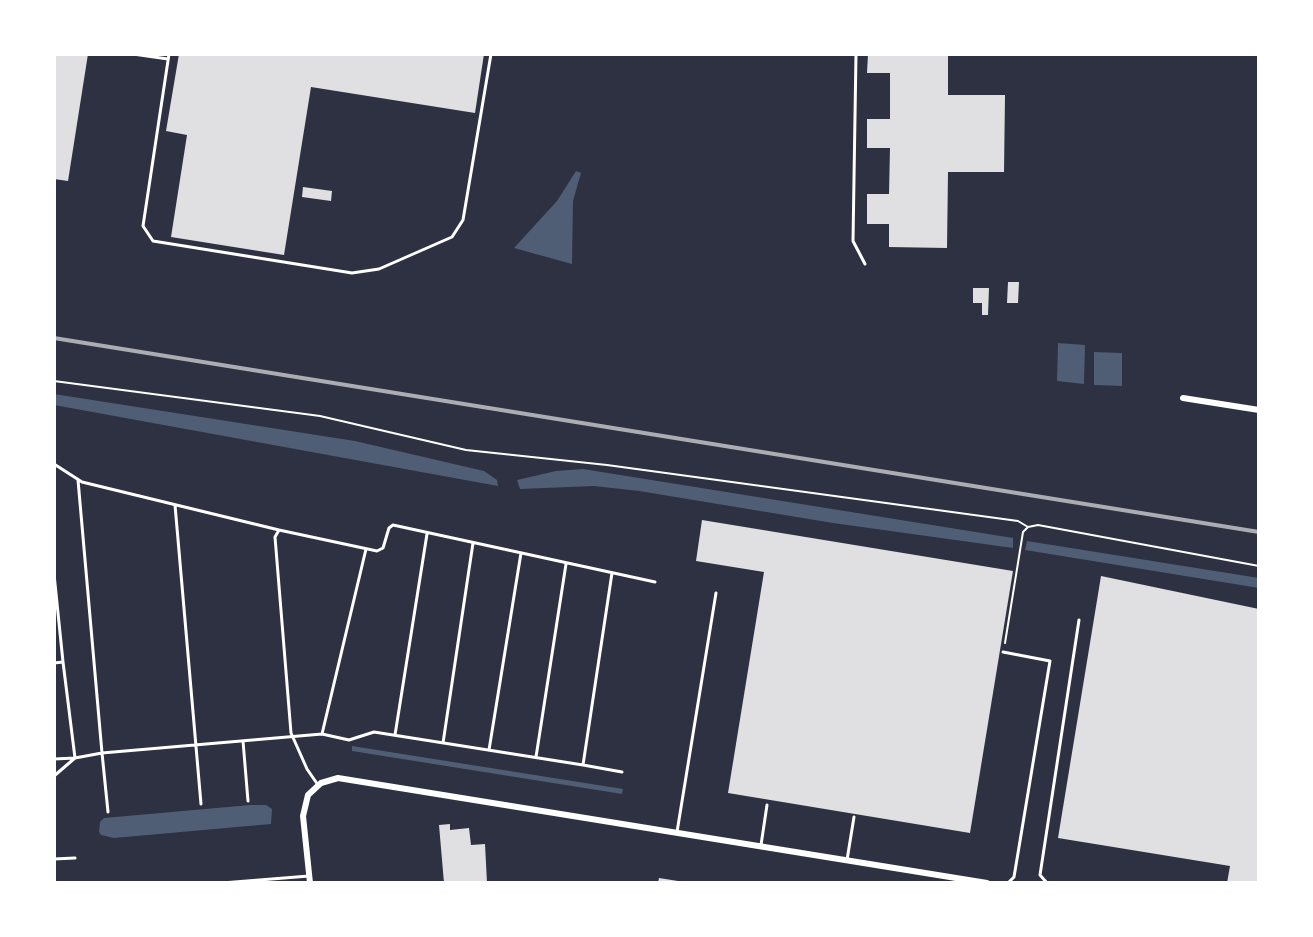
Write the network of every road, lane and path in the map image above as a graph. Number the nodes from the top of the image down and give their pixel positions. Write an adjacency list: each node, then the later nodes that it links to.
1 (133, 54): 4 (lane)
2 (491, 54): 4 (lane)
3 (856, 54): 5 (lane)
4 (168, 56)
5 (865, 264)
6 (54, 381): 12 (path)
7 (1183, 398): 8 (street)
8 (1259, 410)
9 (54, 464): 10 (lane)
10 (78, 480): 11 (lane); 35 (lane)
11 (175, 505): 13 (lane); 33 (lane)
12 (1028, 527): 19 (path); 25 (path)
13 (279, 530): 16 (lane); 30 (lane)
14 (427, 533): 15 (lane); 16 (lane); 29 (lane)
15 (473, 543): 17 (lane); 32 (lane)
16 (366, 549): 28 (lane)
17 (521, 553): 18 (lane); 34 (lane)
18 (566, 563): 20 (lane); 36 (lane)
19 (1259, 566)
20 (612, 573): 22 (lane); 39 (lane)
21 (54, 574): 26 (lane)
22 (655, 582)
23 (716, 593): 48 (lane)
24 (1079, 620): 57 (lane)
25 (1003, 652): 56 (lane)
26 (63, 662): 27 (lane); 37 (lane)
27 (54, 663)
28 (322, 734): 29 (lane); 30 (lane)
29 (395, 735): 32 (lane)
30 (293, 737): 31 (lane); 42 (lane)
31 (243, 741): 33 (lane); 43 (lane)
32 (443, 743): 34 (lane)
33 (196, 745): 35 (lane); 44 (lane)
34 (489, 750): 36 (lane)
35 (102, 753): 37 (lane); 46 (lane)
36 (536, 757): 39 (lane)
37 (75, 758): 38 (lane); 41 (lane)
38 (54, 759)
39 (583, 765): 40 (lane)
40 (622, 772)
41 (54, 776)
42 (319, 786): 48 (street); 53 (street)
43 (248, 801)
44 (201, 804)
45 (767, 805): 49 (lane)
46 (108, 812)
47 (854, 817): 52 (lane)
48 (677, 832): 49 (street)
49 (761, 846): 52 (street)
50 (75, 858): 51 (lane)
51 (54, 859)
52 (847, 860): 55 (street)
53 (309, 880): 54 (lane)
54 (222, 883)
55 (987, 883)
56 (1008, 883)
57 (1047, 883)

